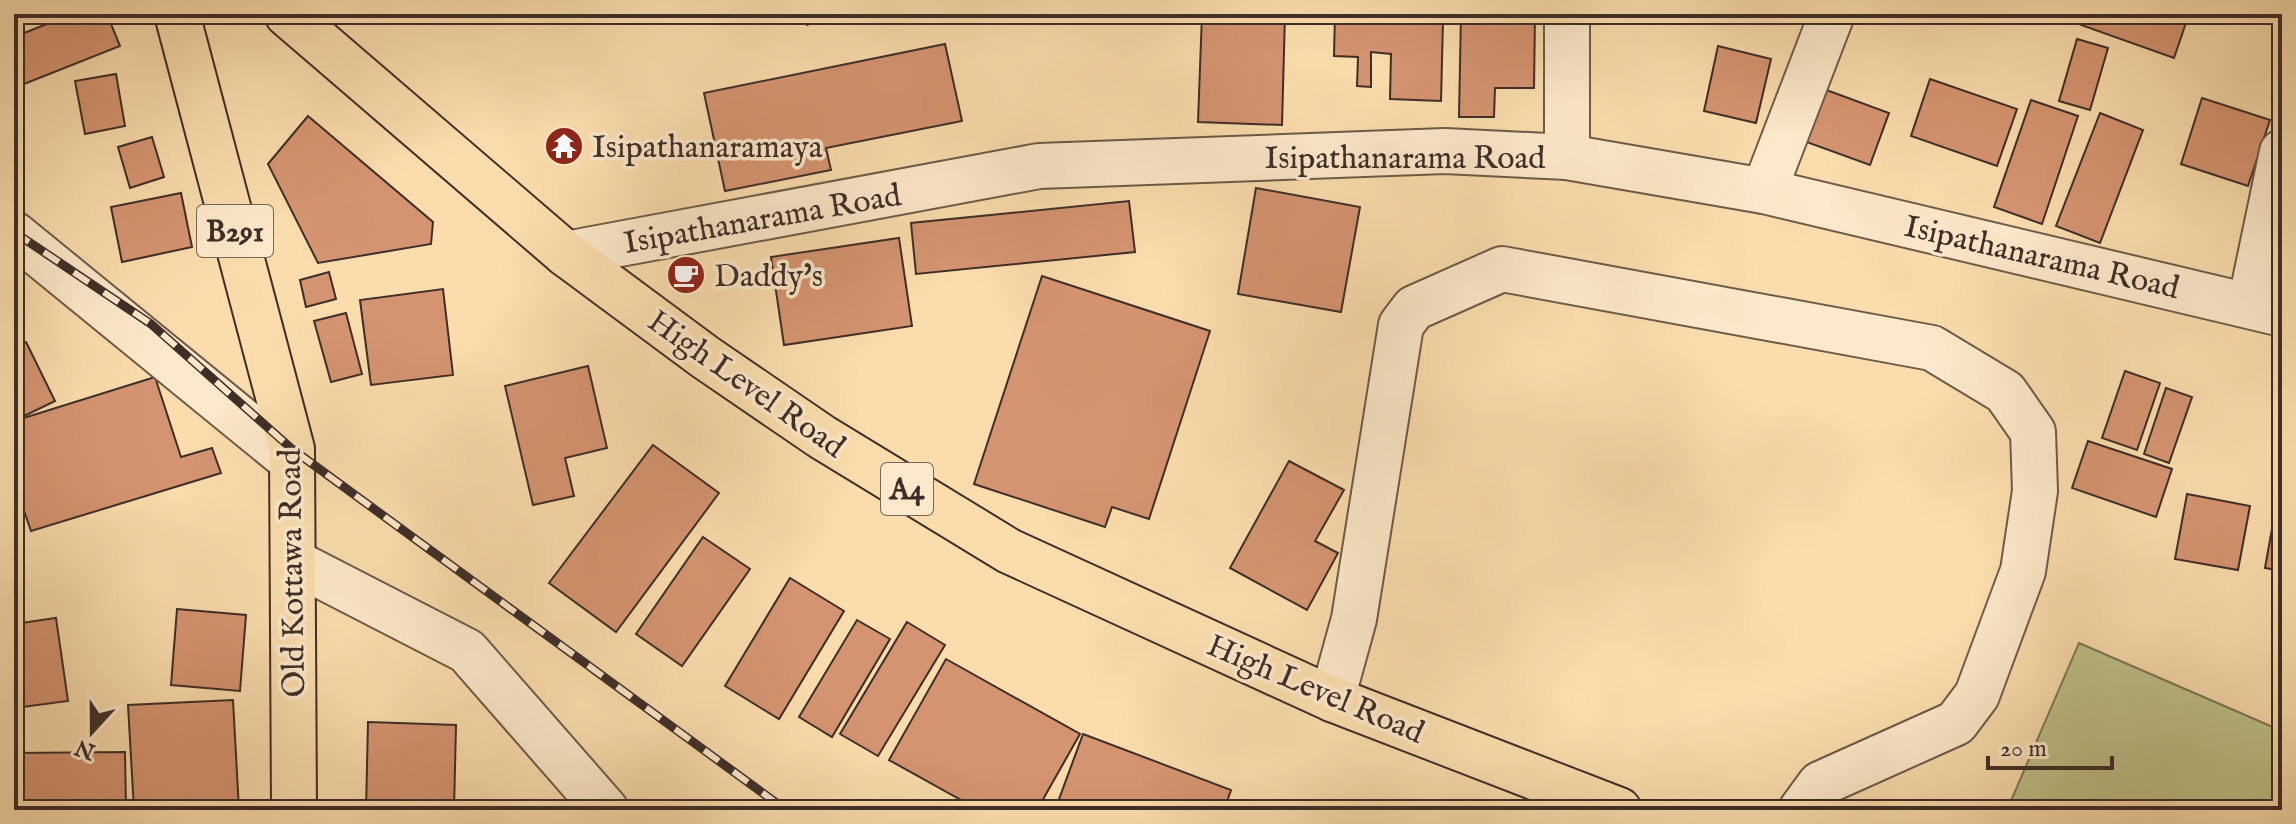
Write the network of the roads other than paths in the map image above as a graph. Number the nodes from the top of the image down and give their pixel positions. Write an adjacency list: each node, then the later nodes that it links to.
1 (177, 14): 11 (main road, Old Kottawa Road / B291)
2 (287, 14): 9 (main road, High Level Road / A4)
3 (1567, 14): 6 (street)
4 (1832, 14): 7 (street)
5 (2282, 152): 10 (street)
6 (1567, 157): 7 (street, Isipathanarama Road); 9 (street, Isipathanarama Road)
7 (1764, 191): 10 (street, Isipathanarama Road)
8 (14, 234): 11 (street)
9 (566, 254): 13 (main road, High Level Road / A4)
10 (2266, 310)
11 (292, 461): 12 (main road, Old Kottawa Road / B291)
12 (294, 562): 14 (main road, Old Kottawa Road / B291); 15 (street)
13 (1332, 699): 16 (main road, High Level Road / A4); 17 (street)
14 (294, 810)
15 (606, 810)
16 (1619, 810)
17 (1801, 810)

